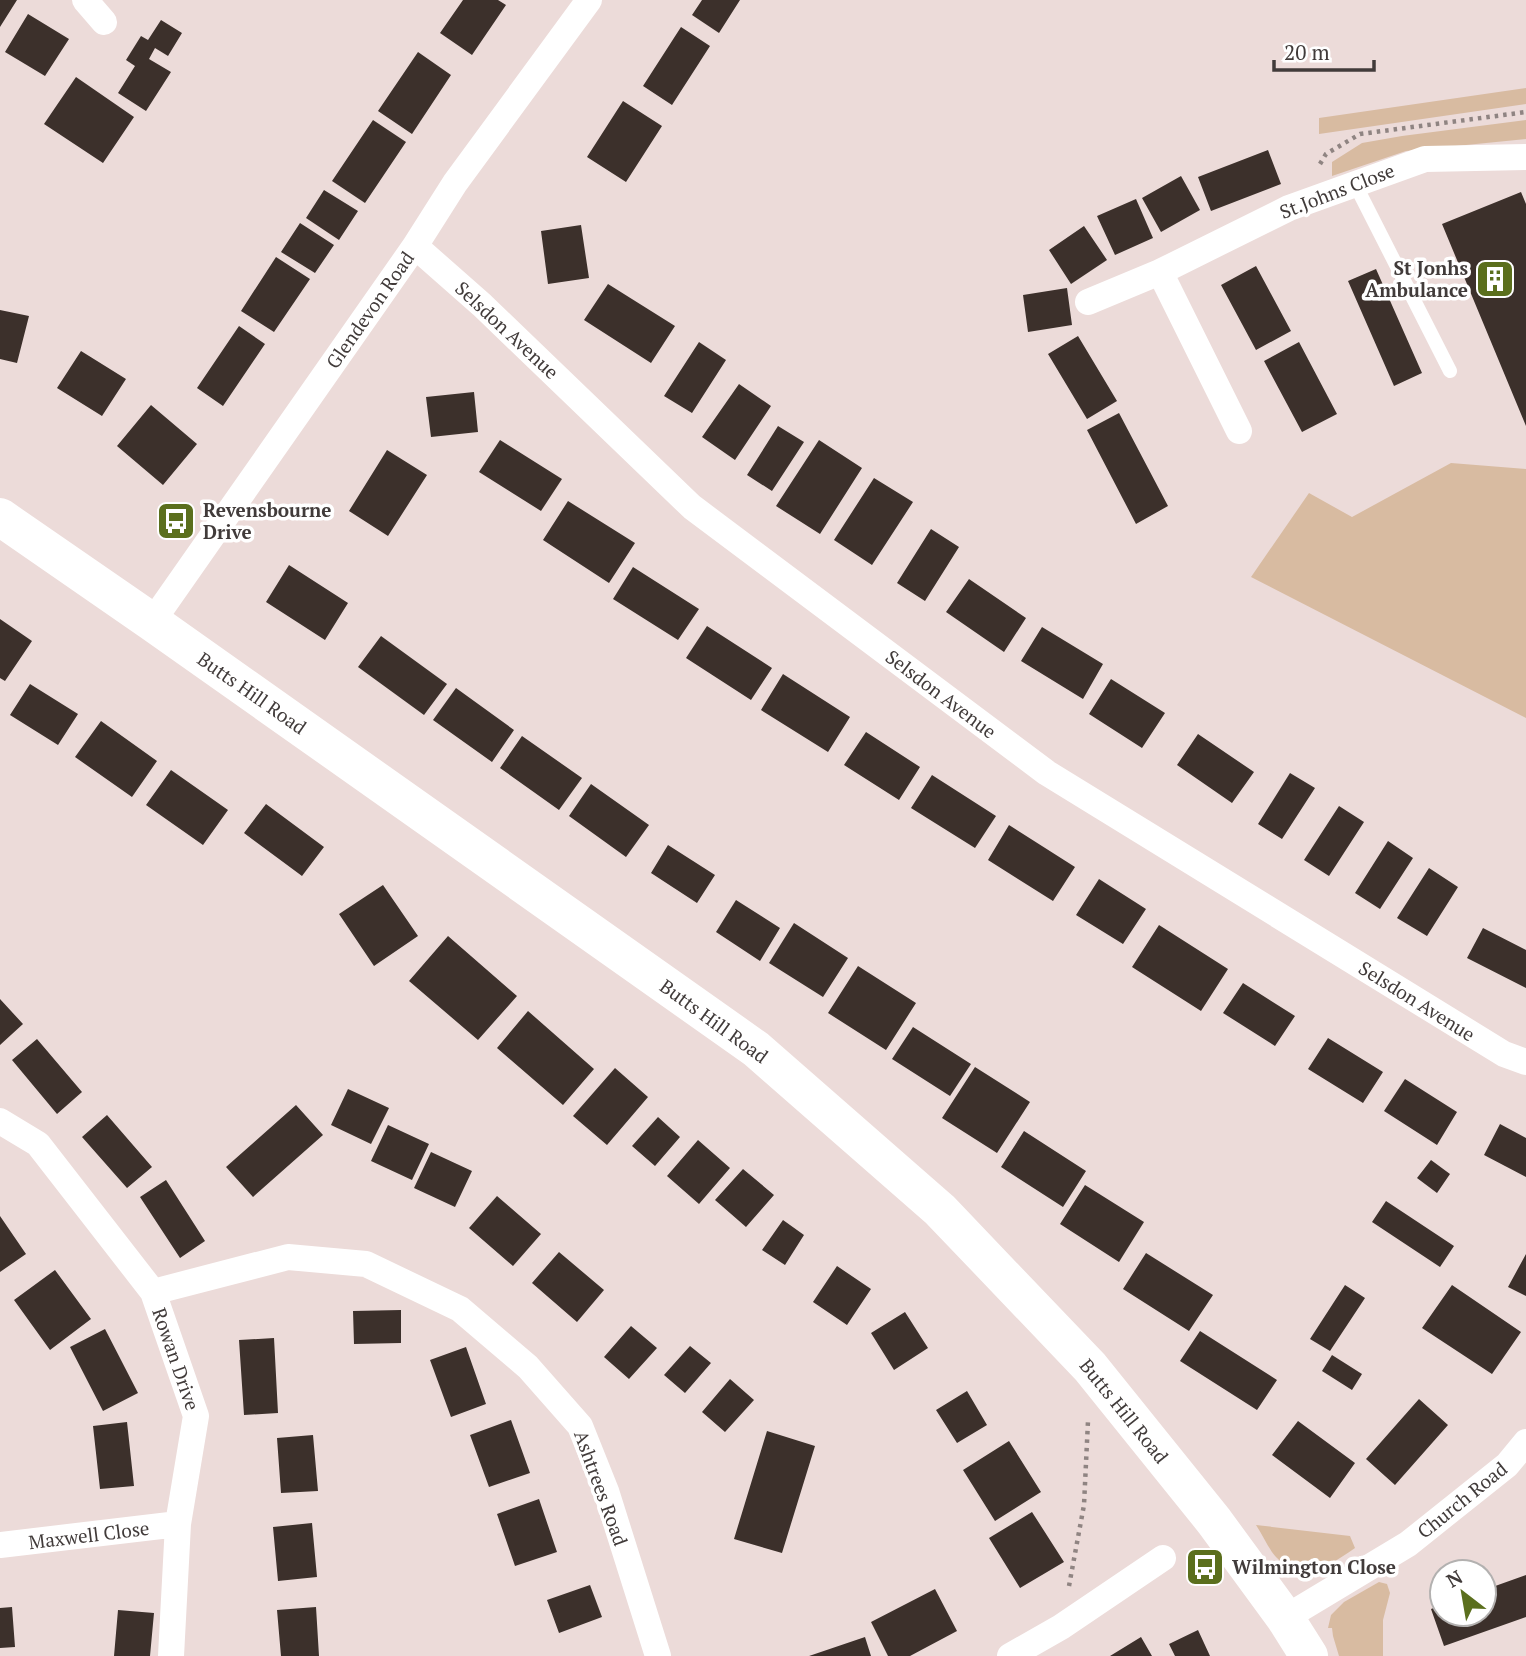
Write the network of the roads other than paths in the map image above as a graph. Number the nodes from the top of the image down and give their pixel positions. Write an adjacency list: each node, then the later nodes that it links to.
1 (85, 0): 3 (street)
2 (589, 0): 6 (street, Glendevon Road)
3 (104, 22)
4 (1526, 157): 5 (street, St.Johns Close)
5 (1355, 184): 7 (street, St.Johns Close); 9 (lane)
6 (415, 246): 12 (street, Glendevon Road); 13 (street, Selsdon Avenue)
7 (1160, 272): 8 (street, St.Johns Close); 10 (street)
8 (1088, 302)
9 (1450, 371)
10 (1239, 431)
11 (0, 517): 12 (street, Butts Hill Road)
12 (152, 622): 21 (street, Butts Hill Road)
13 (1526, 1062)
14 (0, 1121): 15 (street, Rowan Drive)
15 (153, 1292): 18 (street, Rowan Drive); 23 (street, Ashtrees Road)
16 (1526, 1442): 17 (street, Church Road)
17 (1517, 1461): 21 (street, Church Road)
18 (178, 1524): 19 (street, Maxwell Close); 22 (street, Rowan Drive)
19 (0, 1545)
20 (1163, 1558): 24 (street)
21 (1285, 1618): 25 (street, Butts Hill Road)
22 (171, 1656)
23 (659, 1656)
24 (1010, 1656)
25 (1309, 1656)

